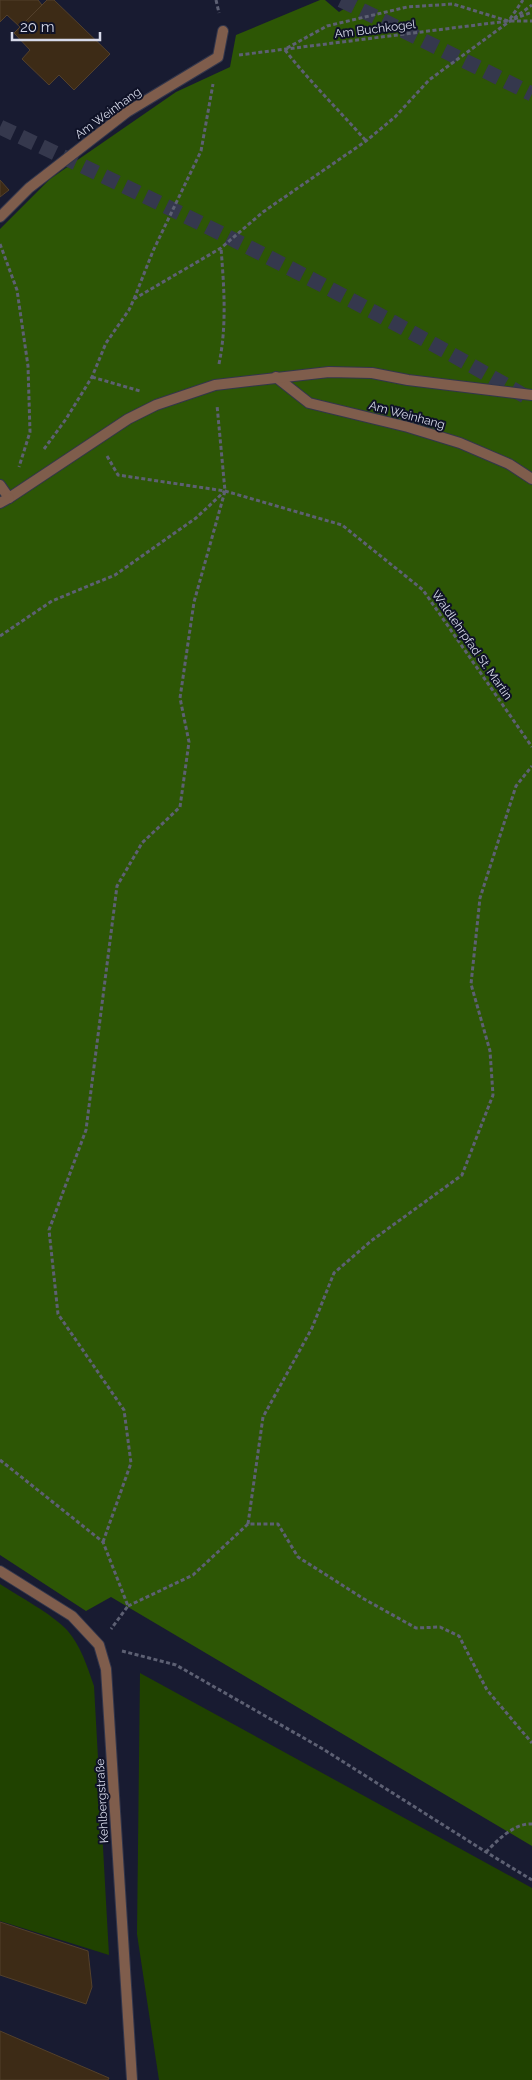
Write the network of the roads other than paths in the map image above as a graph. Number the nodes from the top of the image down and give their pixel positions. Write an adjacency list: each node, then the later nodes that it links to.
1 (222, 31): 2 (street, Am Weinhang)
2 (0, 217)
3 (276, 377): 4 (street); 5 (street, Am Weinhang); 7 (street)
4 (532, 394)
5 (532, 479)
6 (0, 485): 7 (street)
7 (10, 498): 8 (street)
8 (0, 503)
9 (0, 1571): 10 (street, Kehlbergstraße)
10 (132, 2080)

